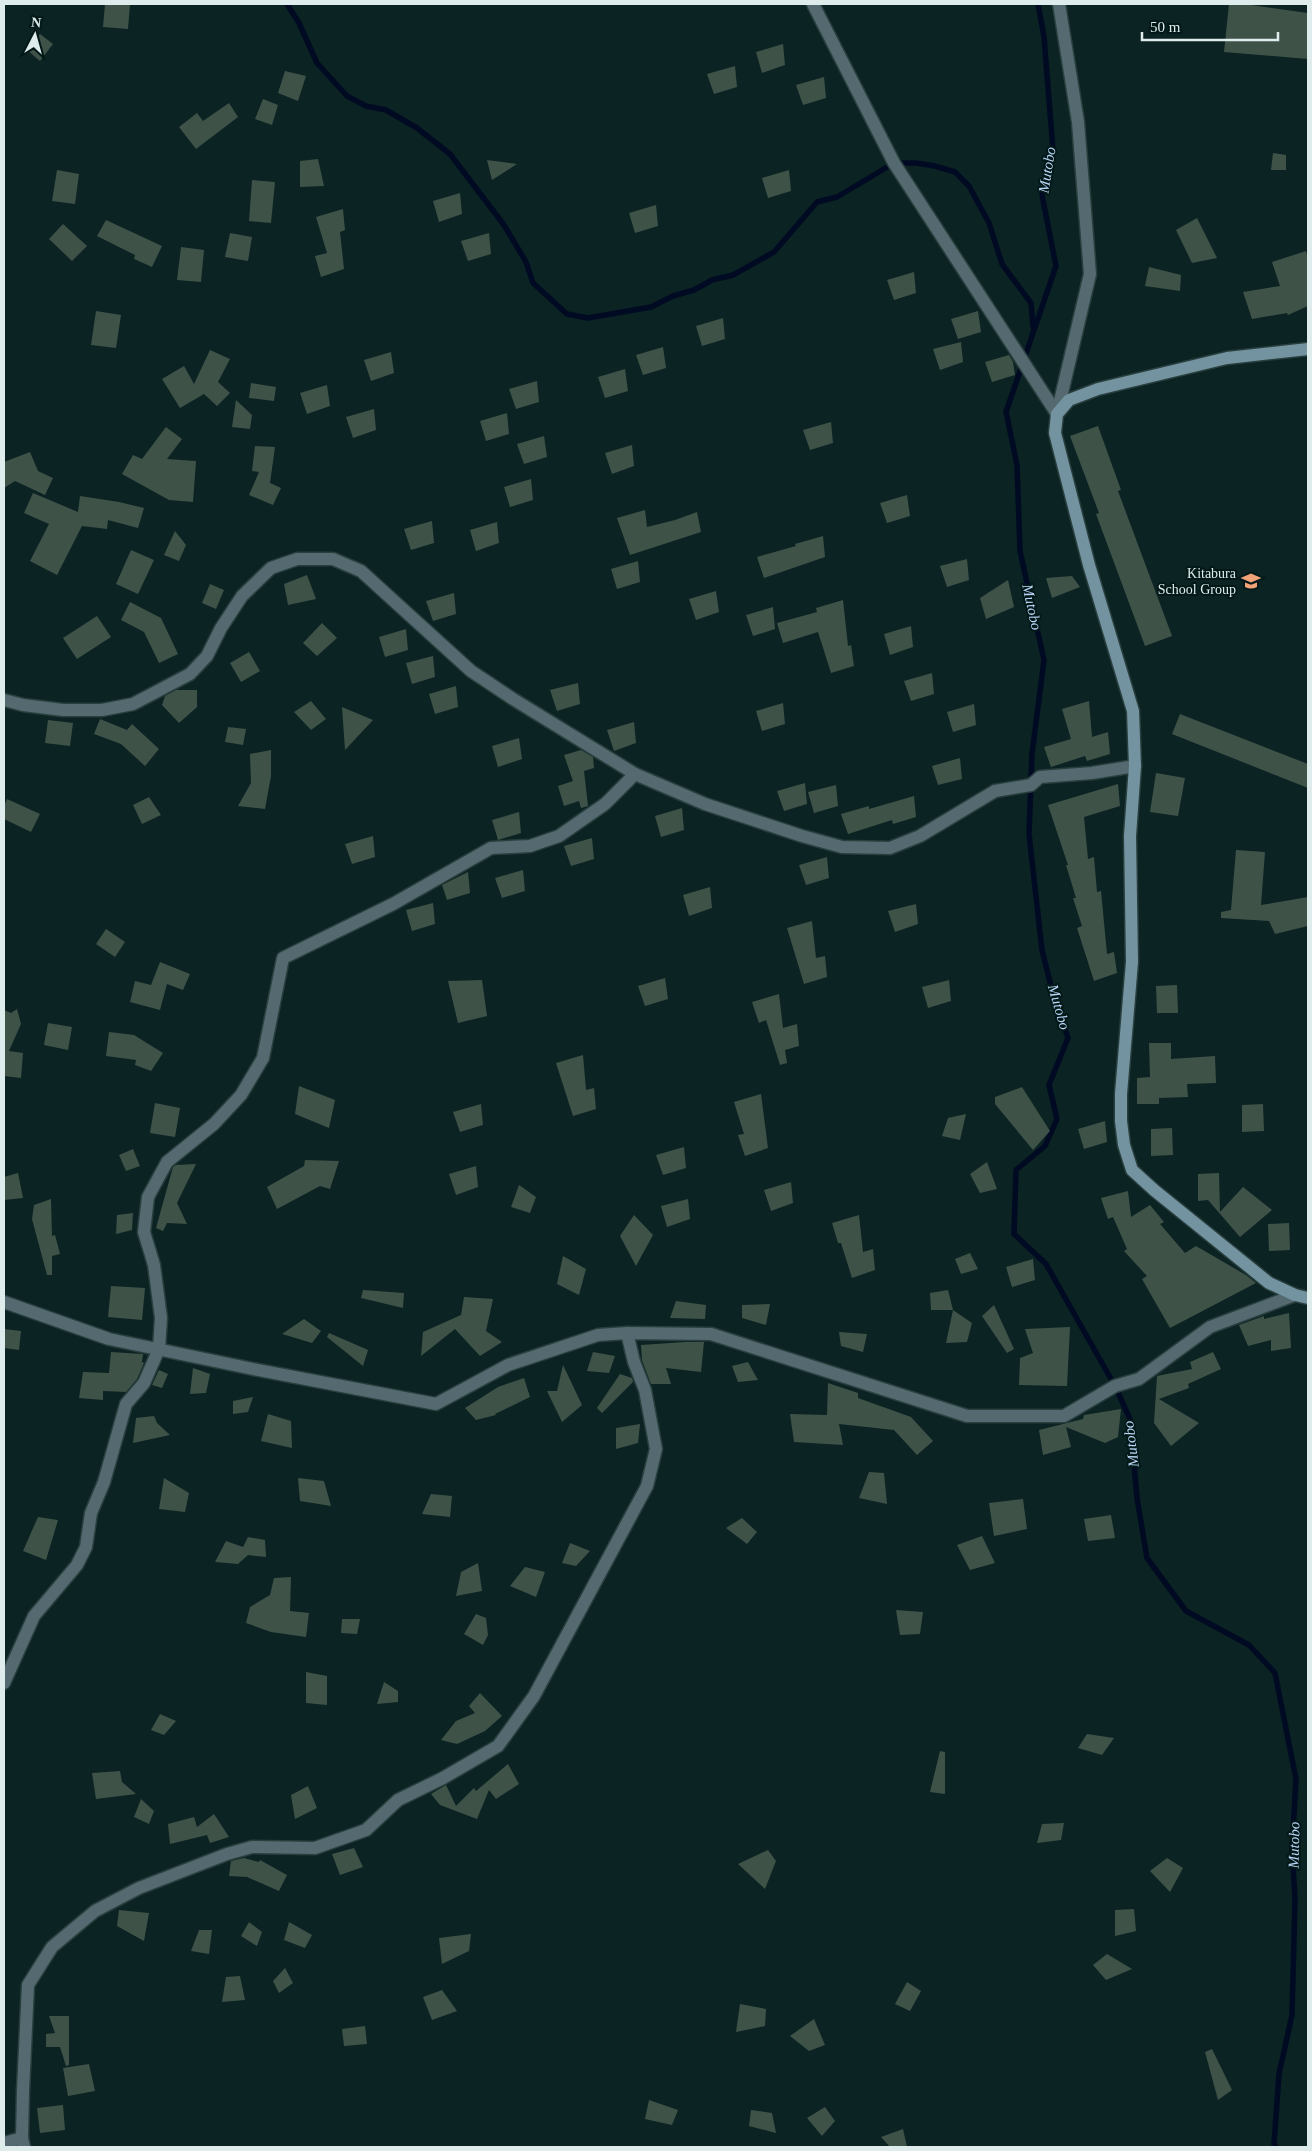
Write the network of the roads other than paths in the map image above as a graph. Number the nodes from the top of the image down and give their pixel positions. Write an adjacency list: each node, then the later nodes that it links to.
1 (813, 4): 4 (street)
2 (1059, 4): 4 (street)
3 (1308, 348): 4 (main road)
4 (1057, 414): 6 (main road)
5 (4, 700): 7 (street)
6 (1135, 766): 7 (street); 8 (main road)
7 (635, 774): 12 (street)
8 (1295, 1296): 9 (main road); 11 (street)
9 (1308, 1298)
10 (4, 1302): 12 (street)
11 (627, 1333): 12 (street); 15 (street)
12 (159, 1349): 13 (street)
13 (4, 1683)
14 (4, 2143): 15 (street)
15 (23, 2143)

